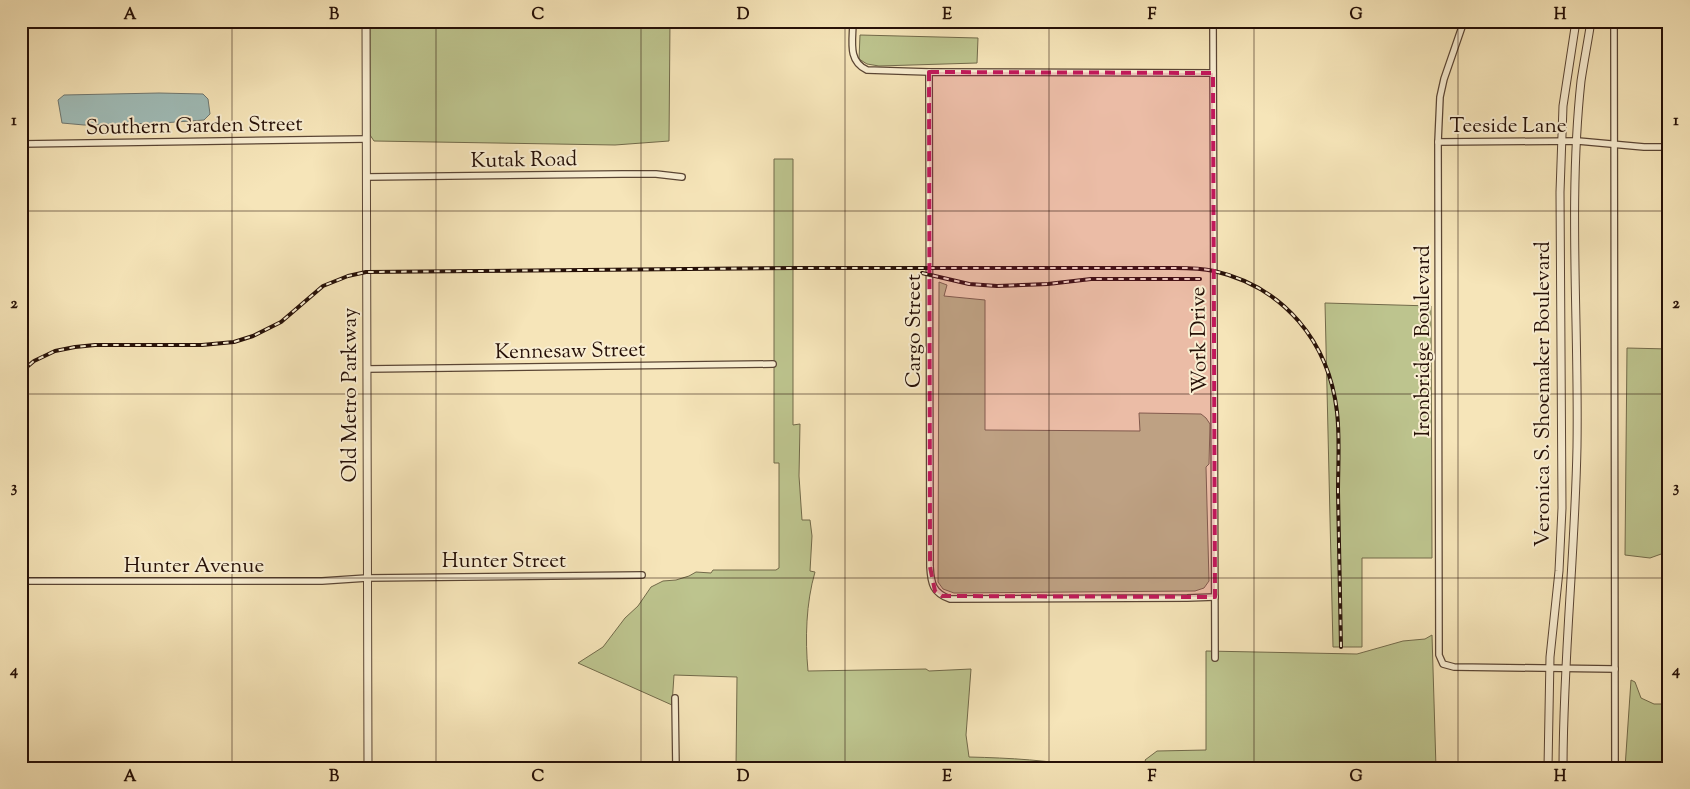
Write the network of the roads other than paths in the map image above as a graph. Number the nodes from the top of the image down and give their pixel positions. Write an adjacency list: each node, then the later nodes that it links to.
1 (366, 21): 10 (street, Old Metro Parkway)
2 (853, 21): 8 (street)
3 (1213, 21): 9 (street, Work Drive)
4 (1464, 21): 13 (street, Ironbridge Boulevard)
5 (1576, 21): 11 (street, Veronica S. Shoemaker Boulevard)
6 (1591, 21): 12 (street, Veronica S. Shoemaker Boulevard)
7 (1614, 21): 15 (street)
8 (929, 72): 9 (street); 24 (street, Cargo Street)
9 (1213, 73): 24 (street, Work Drive)
10 (366, 139): 14 (street, Southern Garden Street); 17 (street, Old Metro Parkway)
11 (1562, 141): 12 (street, Teeside Lane); 13 (street, Teeside Lane); 26 (street, Veronica S. Shoemaker Boulevard)
12 (1578, 141): 15 (street, Teeside Lane); 27 (street, Veronica S. Shoemaker Boulevard)
13 (1438, 142): 26 (street, Ironbridge Boulevard)
14 (21, 144)
15 (1614, 144): 16 (street, Teeside Lane); 28 (street)
16 (1669, 147)
17 (367, 176): 18 (street, Kutak Road); 20 (street, Old Metro Parkway)
18 (682, 177)
19 (773, 364): 20 (street, Kennesaw Street)
20 (367, 369): 22 (street, Old Metro Parkway)
21 (642, 575): 22 (street, Hunter Street)
22 (367, 578): 23 (street, Hunter Avenue); 30 (street, Old Metro Parkway)
23 (21, 581)
24 (1215, 597): 25 (street, Work Drive)
25 (1215, 658)
26 (1550, 668): 27 (street); 32 (street, Veronica S. Shoemaker Boulevard)
27 (1566, 668): 28 (street); 33 (street, Veronica S. Shoemaker Boulevard)
28 (1615, 670): 34 (street)
29 (676, 698): 31 (street)
30 (368, 768)
31 (676, 768)
32 (1548, 768)
33 (1563, 768)
34 (1615, 768)

